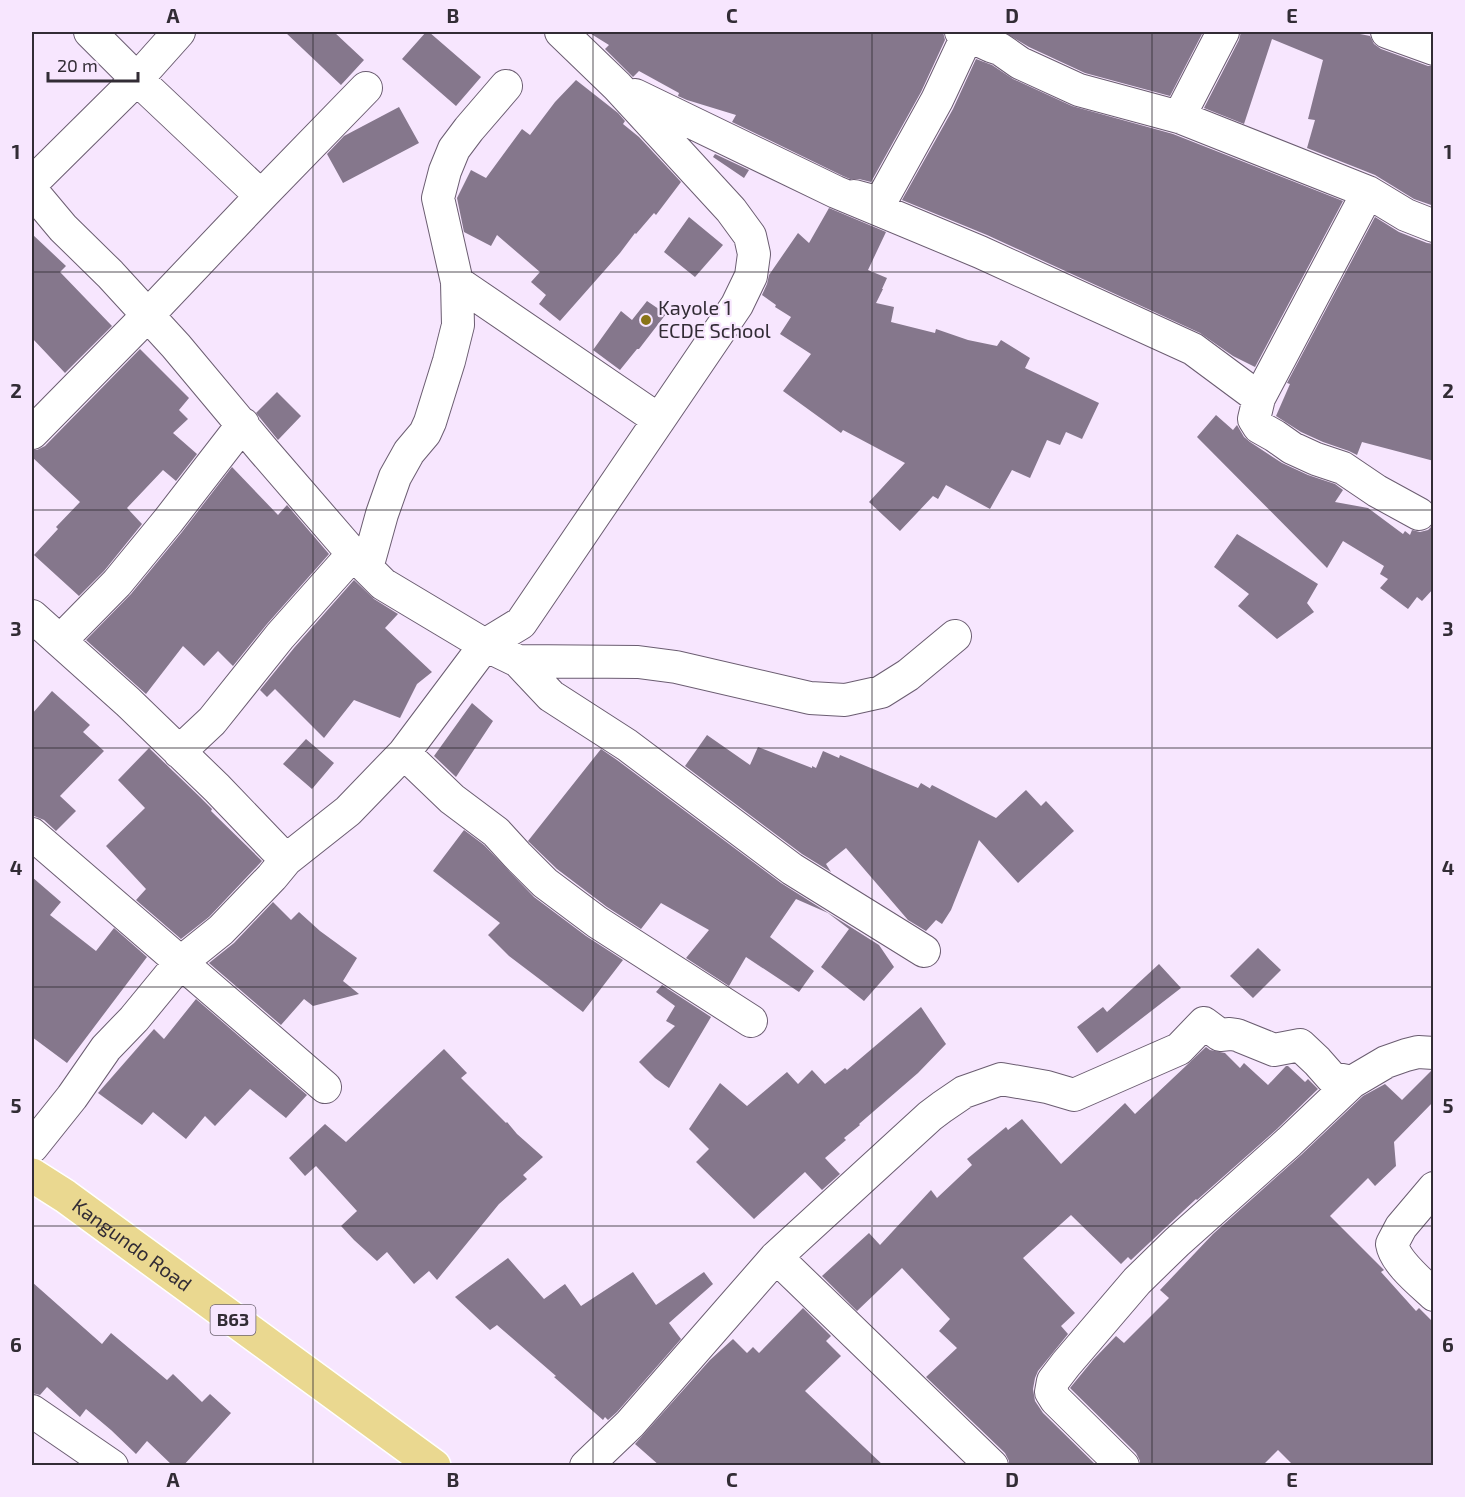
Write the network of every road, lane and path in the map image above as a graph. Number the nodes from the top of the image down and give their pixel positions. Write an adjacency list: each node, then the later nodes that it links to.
1 (90, 32): 8 (street)
2 (179, 32): 8 (street)
3 (561, 32): 10 (street)
4 (1223, 32): 12 (street)
5 (1388, 32): 7 (street)
6 (964, 34): 12 (street); 15 (street)
7 (1434, 49)
8 (138, 79): 13 (street); 17 (street)
9 (506, 86): 19 (street)
10 (617, 86): 15 (street); 22 (street)
11 (366, 88): 17 (street)
12 (1179, 117): 16 (street)
13 (32, 183)
14 (32, 191): 20 (street)
15 (836, 192): 21 (street)
16 (1368, 192): 18 (street); 21 (street)
17 (261, 196): 20 (street)
18 (1434, 226)
19 (457, 282): 22 (street); 26 (street)
20 (148, 315): 23 (street); 24 (street)
21 (1259, 398): 25 (street)
22 (659, 420): 30 (street)
23 (243, 424): 26 (street); 29 (street)
24 (32, 433)
25 (1419, 514)
26 (360, 561): 30 (street); 32 (street)
27 (32, 616): 29 (street)
28 (955, 636): 31 (street)
29 (60, 641): 32 (street)
30 (484, 645): 31 (street); 33 (street)
31 (518, 661): 36 (street)
32 (180, 752): 35 (street)
33 (404, 753): 35 (street); 38 (street)
34 (32, 834): 37 (street)
35 (286, 861): 37 (street)
36 (924, 951)
37 (180, 963): 41 (street); 42 (street)
38 (751, 1021)
39 (1434, 1053): 40 (street)
40 (1352, 1082): 45 (street); 52 (street)
41 (325, 1087)
42 (32, 1147)
43 (32, 1175): 49 (highway, Kangundo Road / B63)
44 (1434, 1188): 46 (street)
45 (776, 1257): 50 (street); 51 (street)
46 (1434, 1294)
47 (32, 1411): 48 (street)
48 (112, 1466)
49 (435, 1466)
50 (586, 1466)
51 (992, 1466)
52 (1123, 1466)

